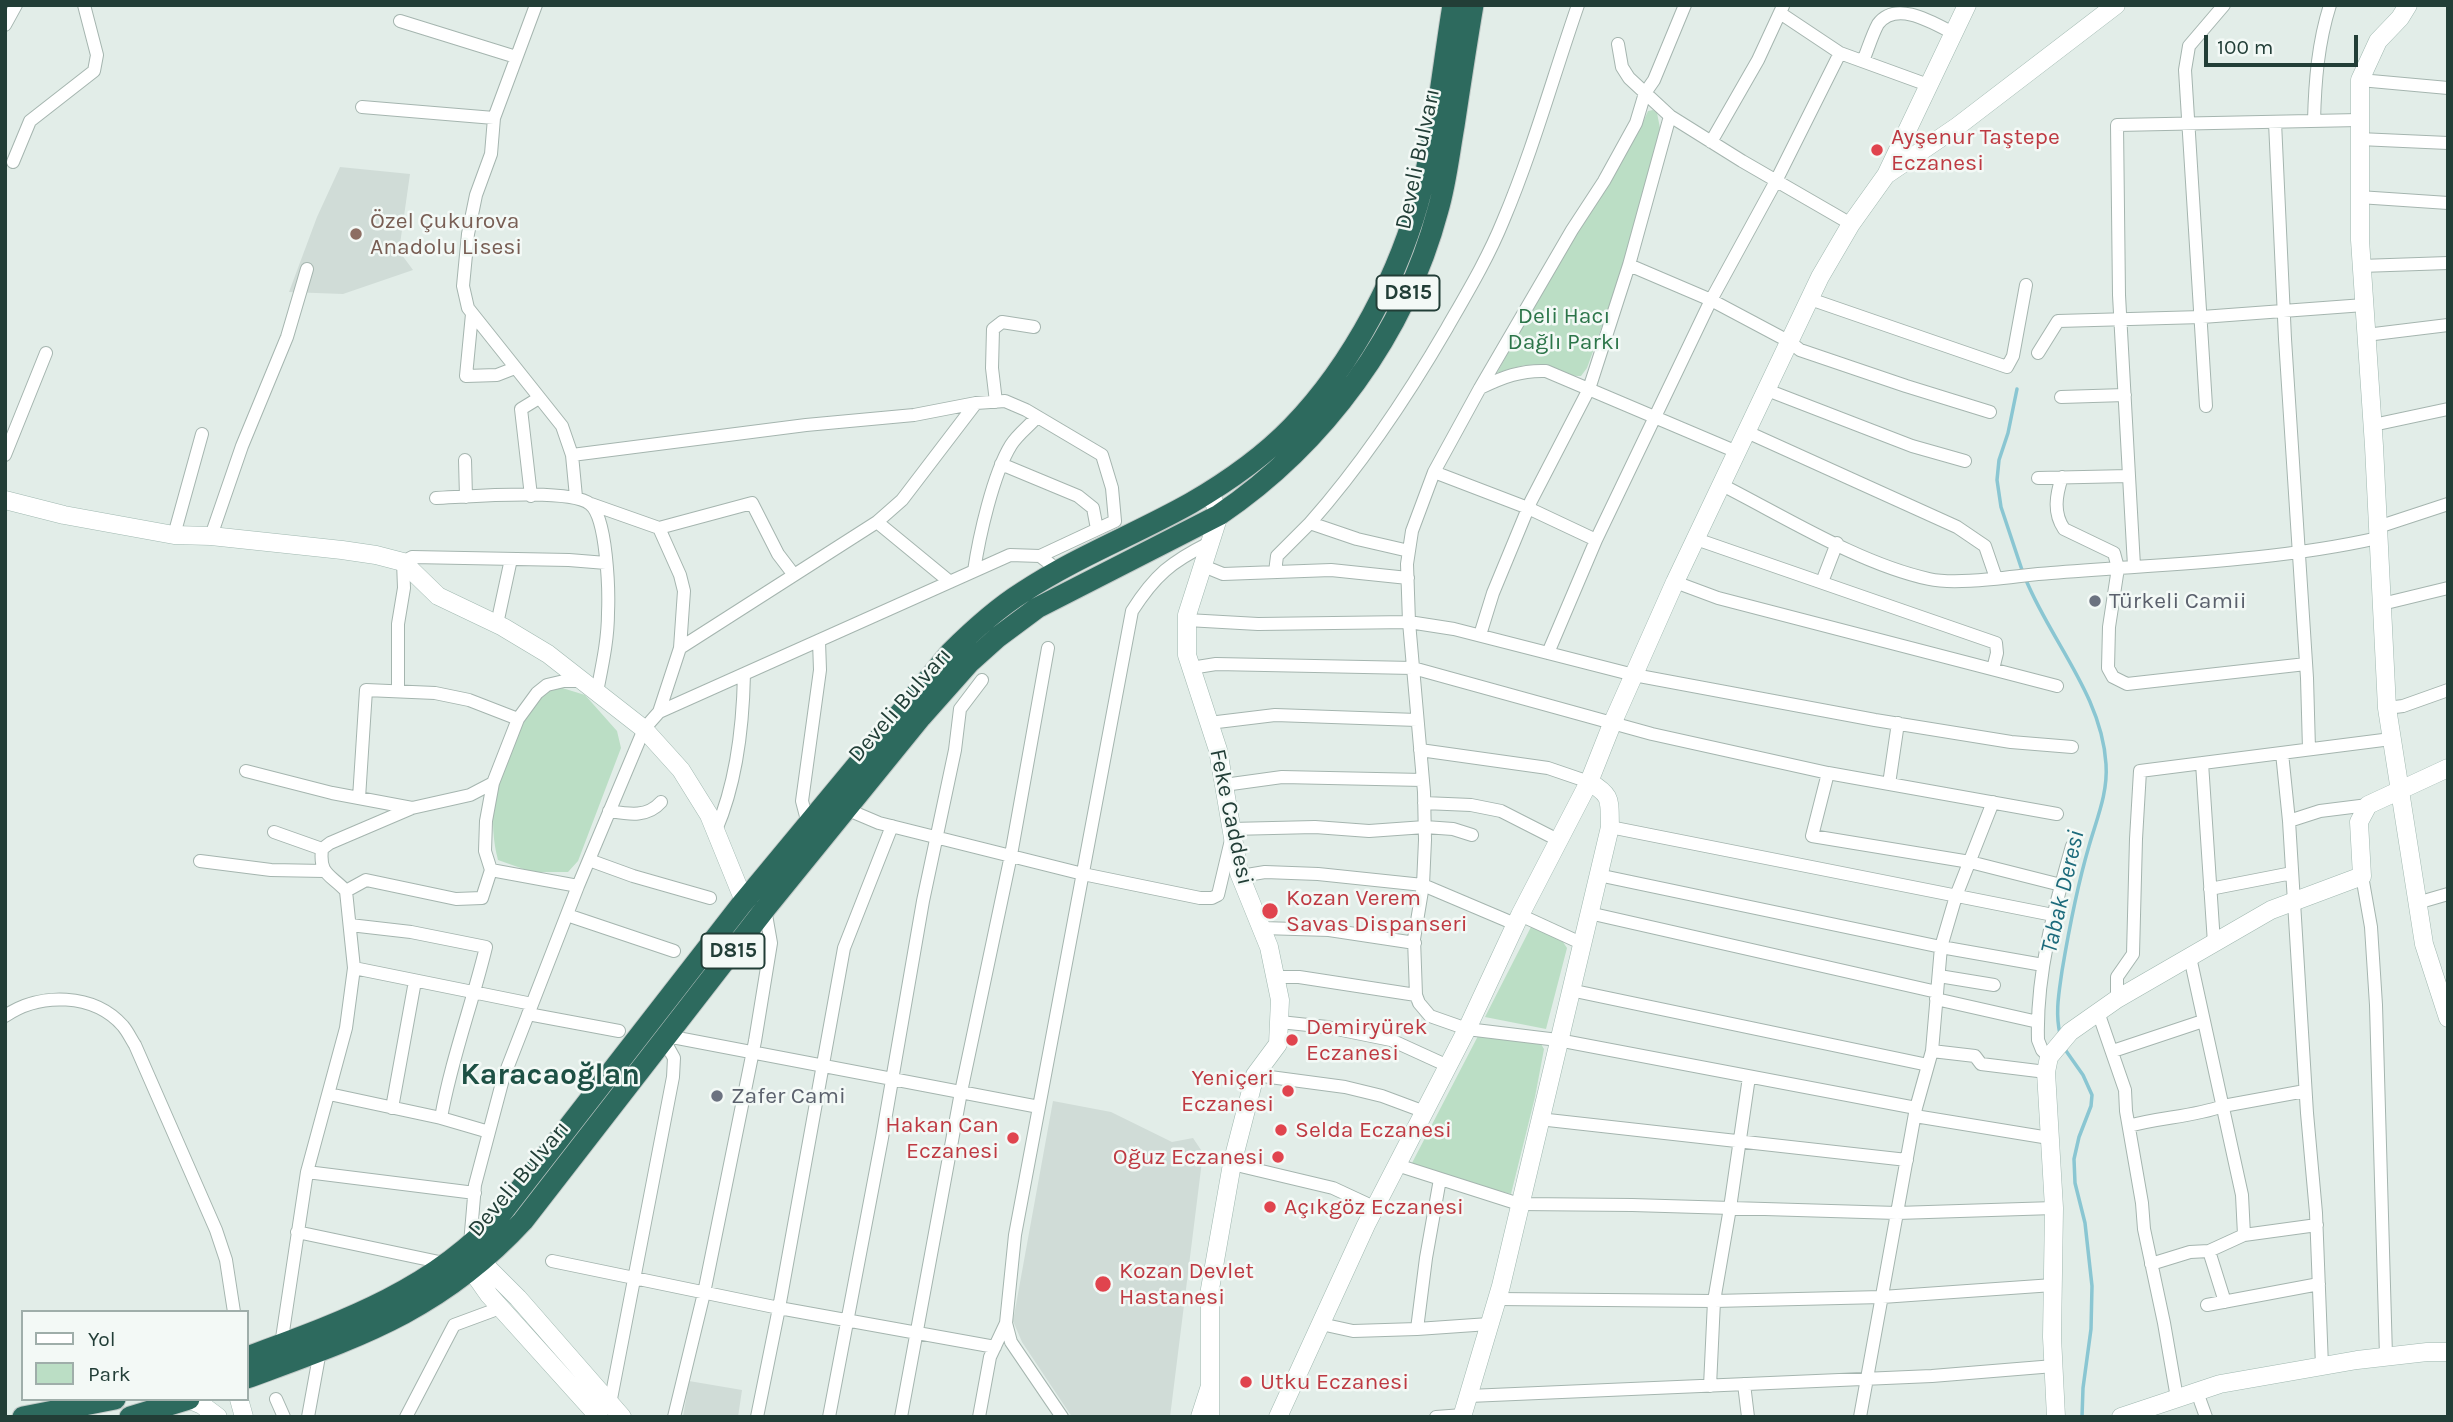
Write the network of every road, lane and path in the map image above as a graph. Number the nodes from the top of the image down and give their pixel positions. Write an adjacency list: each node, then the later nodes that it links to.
1 (16, 5): 15 (street)
2 (84, 5): 35 (street)
3 (536, 5): 19 (street)
4 (1453, 5): 87 (highway, Develi Bulvarı / D815)
5 (1473, 5): 96 (highway, Develi Bulvarı / D815)
6 (1578, 5): 98 (street)
7 (1685, 5): 24 (street)
8 (1966, 5): 16 (street)
9 (2116, 5): 36 (street)
10 (2224, 5): 31 (street)
11 (2330, 5): 29 (street)
12 (2408, 5): 21 (street)
13 (1782, 9): 18 (street); 33 (street)
14 (400, 21): 19 (street)
15 (5, 26)
16 (1953, 33): 20 (street); 22 (street)
17 (1618, 44): 24 (street)
18 (1840, 52): 20 (street); 37 (street)
19 (516, 57): 27 (street)
20 (1863, 61): 22 (street)
21 (2360, 80): 23 (street); 28 (street)
22 (1928, 85): 36 (street)
23 (2448, 88)
24 (1645, 93): 26 (street); 60 (street)
25 (362, 107): 27 (street)
26 (1670, 116): 33 (street); 42 (street)
27 (494, 118): 50 (street)
28 (2359, 120): 29 (street); 32 (street)
29 (2314, 121): 30 (street)
30 (2275, 122): 31 (street); 49 (street)
31 (2189, 124): 51 (street); 52 (street)
32 (2359, 139): 34 (street); 38 (street)
33 (1711, 142): 37 (street)
34 (2448, 143)
35 (13, 162)
36 (1886, 175): 40 (street)
37 (1776, 181): 40 (street); 46 (street)
38 (2359, 197): 39 (street); 43 (street)
39 (2448, 203)
40 (1851, 224): 47 (street)
41 (2448, 264): 43 (street)
42 (1629, 265): 46 (street); 61 (street)
43 (2361, 266): 48 (street)
44 (307, 269): 103 (street)
45 (2026, 285): 47 (street)
46 (1711, 299): 56 (street); 72 (street)
47 (1810, 299): 56 (street)
48 (2364, 306): 49 (street); 55 (street)
49 (2284, 311): 51 (street); 109 (street)
50 (472, 314): 59 (street); 59 (street)
51 (2202, 317): 52 (street); 68 (street)
52 (2122, 319): 58 (street); 63 (street)
53 (2448, 325): 55 (street)
54 (1034, 327): 66 (street)
55 (2366, 335): 73 (street)
56 (1790, 342): 62 (street); 70 (street)
57 (46, 353): 77 (street)
58 (2038, 353)
59 (515, 368): 65 (street)
60 (1480, 388): 61 (street); 82 (street)
61 (1588, 389): 72 (street); 95 (street)
62 (1767, 390): 74 (street); 80 (street)
63 (2126, 395): 64 (street); 83 (street)
64 (2061, 397)
65 (539, 398): 78 (street); 88 (street)
66 (996, 401): 67 (street); 71 (street)
67 (976, 403): 78 (street); 97 (street)
68 (2206, 406)
69 (2448, 409): 73 (street)
70 (1990, 412)
71 (1037, 417): 81 (street); 100 (street)
72 (1655, 417): 76 (street); 105 (street)
73 (2373, 425): 101 (street)
74 (1747, 432): 76 (street); 122 (street)
75 (202, 434): 102 (street)
76 (1737, 452): 86 (street)
77 (5, 455)
78 (572, 455): 90 (street)
79 (464, 460): 89 (street)
80 (1965, 461)
81 (1001, 464): 100 (street); 118 (street)
82 (1434, 472): 95 (street); 108 (street)
83 (2129, 475): 84 (street); 115 (street)
84 (2062, 477): 85 (street); 116 (street)
85 (2038, 478)
86 (1722, 485): 104 (street); 107 (street)
87 (1210, 492): 96 (street); 117 (highway, Develi Bulvarı / D815)
88 (531, 496): 89 (street); 90 (street)
89 (466, 497): 91 (street)
90 (576, 497): 94 (street)
91 (436, 498)
92 (5, 499): 102 (street)
93 (2448, 503): 101 (street)
94 (591, 504): 99 (street); 113 (street)
95 (1528, 508): 105 (street); 131 (street)
96 (1219, 515): 106 (street, Feke Caddesi); 177 (highway, Develi Bulvarı / D815)
97 (877, 522): 120 (street); 123 (street)
98 (1310, 523): 108 (street); 119 (street)
99 (659, 528): 120 (street); 133 (street)
100 (1097, 529): 110 (street)
101 (2378, 532): 109 (street); 127 (street)
102 (174, 535): 103 (street)
103 (211, 536): 112 (street)
104 (1696, 539): 124 (street); 125 (street)
105 (1596, 540): 135 (street)
106 (1209, 543): 114 (street, Feke Caddesi); 200 (street)
107 (1837, 543): 122 (street); 125 (street)
108 (1409, 551): 121 (street)
109 (2299, 552): 115 (street); 136 (street)
110 (1040, 556): 117 (street); 118 (street)
111 (511, 559): 112 (street); 113 (street); 130 (street)
112 (404, 562): 130 (street); 145 (street)
113 (606, 562): 147 (street)
114 (1201, 565): 119 (street); 128 (street, Feke Caddesi)
115 (2134, 566): 116 (street)
116 (2118, 568): 122 (street); 136 (street)
117 (1059, 570): 181 (highway, Develi Bulvarı / D815)
118 (974, 571): 123 (street)
119 (1275, 572): 121 (street)
120 (794, 575): 133 (street)
121 (1408, 578): 129 (street)
122 (1996, 578)
123 (950, 582): 132 (street)
124 (1675, 582): 139 (street); 141 (street)
125 (1822, 582): 139 (street)
126 (2448, 588): 127 (street)
127 (2382, 604): 148 (street)
128 (1187, 620): 129 (street); 137 (street, Feke Caddesi)
129 (1409, 622): 131 (street); 138 (street)
130 (497, 624): 143 (street)
131 (1480, 635): 135 (street)
132 (819, 641): 140 (street); 181 (street)
133 (680, 648): 149 (street)
134 (1048, 648): 193 (street)
135 (1548, 653): 141 (street)
136 (2306, 664): 158 (street)
137 (1191, 668): 138 (street); 152 (street, Feke Caddesi)
138 (1413, 668): 151 (street); 154 (street)
139 (1993, 669): 144 (street)
140 (744, 674): 149 (street); 185 (street)
141 (1634, 675): 153 (street); 154 (street)
142 (982, 680): 189 (street)
143 (582, 681): 147 (street); 150 (street)
144 (2057, 686)
145 (398, 690): 150 (street); 171 (street)
146 (2448, 690): 148 (street)
147 (597, 692): 155 (street)
148 (2387, 708): 156 (street)
149 (659, 712): 155 (street)
150 (518, 719): 167 (street)
151 (1417, 720): 152 (street); 159 (street)
152 (1209, 723): 169 (street, Feke Caddesi)
153 (1898, 723): 157 (street); 168 (street)
154 (1612, 724): 164 (street); 166 (street)
155 (644, 729): 178 (street); 185 (street)
156 (2391, 739): 158 (street); 170 (street)
157 (2072, 747)
158 (2309, 749): 160 (street)
159 (1420, 750): 165 (street); 166 (street)
160 (2282, 753): 161 (street); 180 (street)
161 (2202, 763): 207 (street); 238 (street)
162 (2448, 768): 170 (street)
163 (246, 771): 171 (street)
164 (1828, 773): 168 (street); 196 (street)
165 (1423, 780): 169 (street); 174 (street)
166 (1589, 782): 184 (street); 190 (street)
167 (493, 783): 176 (street); 197 (street)
168 (1889, 784): 173 (street)
169 (1224, 785): 187 (street, Feke Caddesi)
170 (2399, 793): 175 (street); 214 (street)
171 (359, 798): 176 (street)
172 (661, 802): 178 (street)
173 (1993, 802): 179 (street); 196 (street)
174 (1424, 803): 183 (street); 190 (street)
175 (2368, 805): 180 (street); 203 (street)
176 (412, 808): 192 (street)
177 (846, 809): 182 (street); 215 (highway, Develi Bulvarı / D815)
178 (609, 811): 194 (street)
179 (2057, 814)
180 (2290, 821): 199 (street)
181 (808, 824): 212 (highway, Develi Bulvarı / D815)
182 (892, 826): 189 (street); 254 (street)
183 (1425, 827): 187 (street); 188 (street); 204 (street)
184 (1611, 827): 201 (street); 210 (street)
185 (716, 830): 212 (street)
186 (274, 832): 192 (street)
187 (1232, 833): 200 (street); 202 (street, Feke Caddesi)
188 (1472, 835)
189 (936, 837): 193 (street); 259 (street)
190 (1558, 839): 219 (street)
191 (2071, 846): 205 (street)
192 (322, 849): 198 (street)
193 (1011, 855): 200 (street); 261 (street)
194 (589, 860): 206 (street); 211 (street)
195 (200, 861): 198 (street)
196 (1970, 862): 205 (street); 210 (street)
197 (491, 870): 206 (street); 208 (street)
198 (324, 871): 208 (street)
199 (2292, 873): 207 (street); 213 (street)
200 (1083, 874): 264 (street)
201 (1598, 875): 216 (street); 225 (street)
202 (1241, 876): 204 (street); 221 (street, Feke Caddesi)
203 (2362, 876): 213 (street); 314 (street)
204 (1423, 885): 219 (street); 222 (street)
205 (2061, 885): 218 (street)
206 (578, 886): 217 (street)
207 (2210, 889): 224 (street)
208 (346, 891): 220 (street)
209 (2448, 894): 214 (street)
210 (1956, 896): 218 (street); 225 (street)
211 (710, 898)
212 (744, 901): 289 (highway, Develi Bulvarı / D815)
213 (2293, 902): 224 (street); 260 (street)
214 (2417, 903): 241 (street)
215 (765, 909): 248 (highway, Develi Bulvarı / D815); 252 (street)
216 (1589, 913): 223 (street); 237 (street)
217 (567, 915): 226 (street); 239 (street)
218 (2053, 915): 228 (street)
219 (1517, 920): 223 (street); 246 (street)
220 (351, 925): 229 (street); 235 (street)
221 (1262, 928): 222 (street); 231 (street, Feke Caddesi)
222 (1415, 943): 236 (street)
223 (1581, 943): 234 (street)
224 (2214, 943): 227 (street)
225 (1941, 947): 228 (street); 230 (street)
226 (674, 951)
227 (2190, 957): 238 (street); 243 (street)
228 (2043, 965): 245 (street)
229 (354, 968): 232 (street); 262 (street)
230 (1939, 976): 233 (street); 237 (street)
231 (1277, 977): 236 (street); 244 (street, Feke Caddesi)
232 (415, 981): 235 (street); 265 (street)
233 (1994, 985)
234 (1570, 990): 249 (street); 255 (street)
235 (475, 993): 239 (street); 268 (street)
236 (1416, 995): 246 (street)
237 (1937, 995): 245 (street); 250 (street)
238 (2117, 999): 240 (street)
239 (530, 1009): 247 (street); 271 (street)
240 (2098, 1012): 251 (street); 253 (street)
241 (2447, 1012)
242 (5, 1016): 303 (street)
243 (2203, 1021): 251 (street); 263 (street)
244 (1280, 1022): 256 (street); 257 (street, Feke Caddesi)
245 (2038, 1022): 253 (street)
246 (1467, 1029): 249 (street); 256 (street)
247 (619, 1031)
248 (666, 1038): 252 (street); 289 (highway, Develi Bulvarı / D815); 292 (street)
249 (1558, 1040): 258 (street); 269 (street)
250 (1932, 1051): 253 (street); 255 (street)
251 (2113, 1051): 270 (street)
252 (753, 1052): 254 (street); 295 (street)
253 (2049, 1059): 272 (street)
254 (821, 1065): 259 (street); 302 (street)
255 (1928, 1065): 267 (street)
256 (1448, 1066): 266 (street)
257 (1255, 1075): 266 (street); 275 (street, Feke Caddesi)
258 (1749, 1077): 267 (street); 273 (street)
259 (892, 1079): 261 (street); 304 (street)
260 (2305, 1091): 263 (street); 285 (street)
261 (961, 1092): 264 (street); 309 (street)
262 (329, 1094): 265 (street); 277 (street)
263 (2222, 1106): 270 (street); 287 (street)
264 (1039, 1107): 305 (street)
265 (392, 1108): 268 (street)
266 (1424, 1112): 276 (street)
267 (1916, 1112): 272 (street); 274 (street)
268 (441, 1118): 271 (street)
269 (1539, 1119): 273 (street); 280 (street)
270 (2129, 1126): 291 (street)
271 (489, 1132): 279 (street)
272 (2049, 1138): 283 (street)
273 (1739, 1142): 274 (street); 282 (street)
274 (1907, 1160): 284 (street)
275 (1232, 1164): 281 (street); 322 (street, Feke Caddesi)
276 (1397, 1165): 278 (street); 281 (street)
277 (307, 1172): 279 (street); 286 (street)
278 (1440, 1179): 280 (street); 308 (street)
279 (475, 1193): 289 (street)
280 (1519, 1204): 282 (street); 297 (street)
281 (1376, 1208): 306 (street)
282 (1730, 1208): 284 (street); 298 (street)
283 (2054, 1208): 284 (street); 294 (street)
284 (1897, 1213): 296 (street)
285 (2317, 1225): 287 (street); 293 (street)
286 (297, 1231): 289 (street); 310 (street)
287 (2244, 1236): 288 (street)
288 (2209, 1251): 291 (street); 299 (street)
289 (465, 1259): 301 (street); 310 (highway, Develi Bulvarı / D815); 312 (highway, Develi Bulvarı / D815); 330 (street)
290 (552, 1261): 292 (street)
291 (2151, 1264): 325 (street)
292 (634, 1279): 295 (street); 330 (street)
293 (2319, 1284): 299 (street); 317 (street)
294 (2053, 1285): 296 (street); 316 (street)
295 (704, 1293): 302 (street); 338 (street)
296 (1882, 1297): 298 (street); 319 (street)
297 (1497, 1298): 298 (street); 307 (street)
298 (1714, 1301): 321 (street)
299 (2225, 1302): 300 (street)
300 (2207, 1305)
301 (500, 1308): 330 (street); 337 (street)
302 (779, 1308): 304 (street); 339 (street)
303 (234, 1310)
304 (847, 1320): 309 (street); 340 (street)
305 (1006, 1323): 311 (street); 343 (street)
306 (1321, 1324): 308 (street); 346 (street)
307 (1489, 1324): 308 (street); 324 (street)
308 (1417, 1329)
309 (917, 1333): 311 (street); 341 (street)
310 (281, 1345): 315 (highway, Develi Bulvarı / D815)
311 (995, 1348): 342 (street)
312 (320, 1351): 318 (highway, Develi Bulvarı / D815); 336 (street)
313 (2448, 1352): 314 (street)
314 (2386, 1356): 317 (street)
315 (248, 1357)
316 (2054, 1366): 319 (street); 350 (street)
317 (2322, 1366): 323 (street)
318 (248, 1378)
319 (1866, 1379): 320 (street); 349 (street)
320 (1744, 1384): 321 (street); 348 (street)
321 (1710, 1385): 324 (street)
322 (1210, 1386): 344 (street); 345 (street, Feke Caddesi)
323 (2197, 1392): 325 (street); 352 (street)
324 (1469, 1396): 331 (street)
325 (2177, 1398): 351 (street)
326 (276, 1399): 335 (street)
327 (105, 1401): 332 (highway)
328 (182, 1401): 333 (highway)
329 (193, 1401): 334 (street)
330 (605, 1414)
331 (1463, 1416): 347 (street)
332 (23, 1417)
333 (130, 1417)
334 (218, 1417)
335 (284, 1417)
336 (308, 1417)
337 (406, 1417)
338 (674, 1417)
339 (757, 1417)
340 (829, 1417)
341 (901, 1417)
342 (979, 1417)
343 (1062, 1417)
344 (1200, 1417)
345 (1210, 1417)
346 (1279, 1417)
347 (1436, 1417)
348 (1748, 1417)
349 (1860, 1417)
350 (2056, 1417)
351 (2121, 1417)
352 (2206, 1417)

